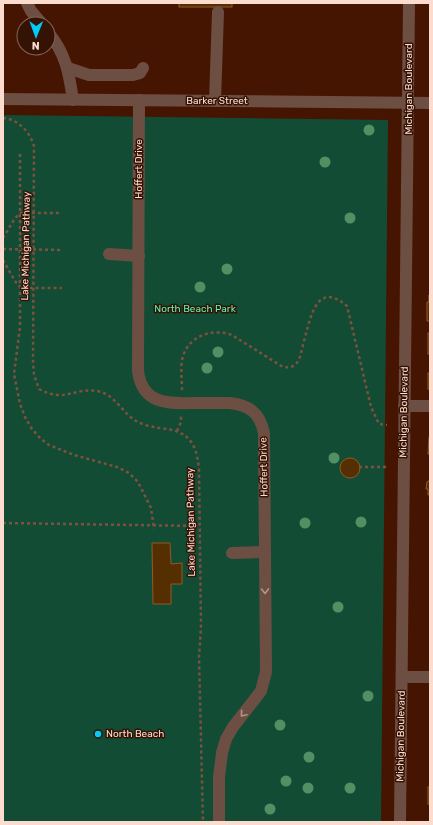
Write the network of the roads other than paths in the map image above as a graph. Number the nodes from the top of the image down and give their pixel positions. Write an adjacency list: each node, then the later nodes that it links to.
1 (28, 3): 4 (street)
2 (409, 3): 12 (street, Michigan Boulevard)
3 (218, 12): 11 (street)
4 (35, 16)
5 (56, 42): 6 (street)
6 (68, 68): 7 (street); 9 (street)
7 (143, 68)
8 (3, 99): 9 (street, Barker Street)
9 (73, 100): 10 (street, Barker Street)
10 (139, 100): 11 (street, Barker Street); 15 (street, Hoffert Drive)
11 (216, 101): 12 (street, Barker Street)
12 (409, 102): 13 (street, Barker Street); 16 (street, Michigan Boulevard)
13 (430, 103)
14 (109, 254): 15 (street)
15 (139, 256): 18 (street, Hoffert Drive)
16 (404, 406): 17 (street); 20 (street, Michigan Boulevard)
17 (430, 406)
18 (265, 552): 19 (street); 22 (street, Hoffert Drive, one-way to 22)
19 (232, 553)
20 (402, 677): 21 (street); 23 (street, Michigan Boulevard)
21 (430, 677)
22 (219, 822)
23 (400, 822)

